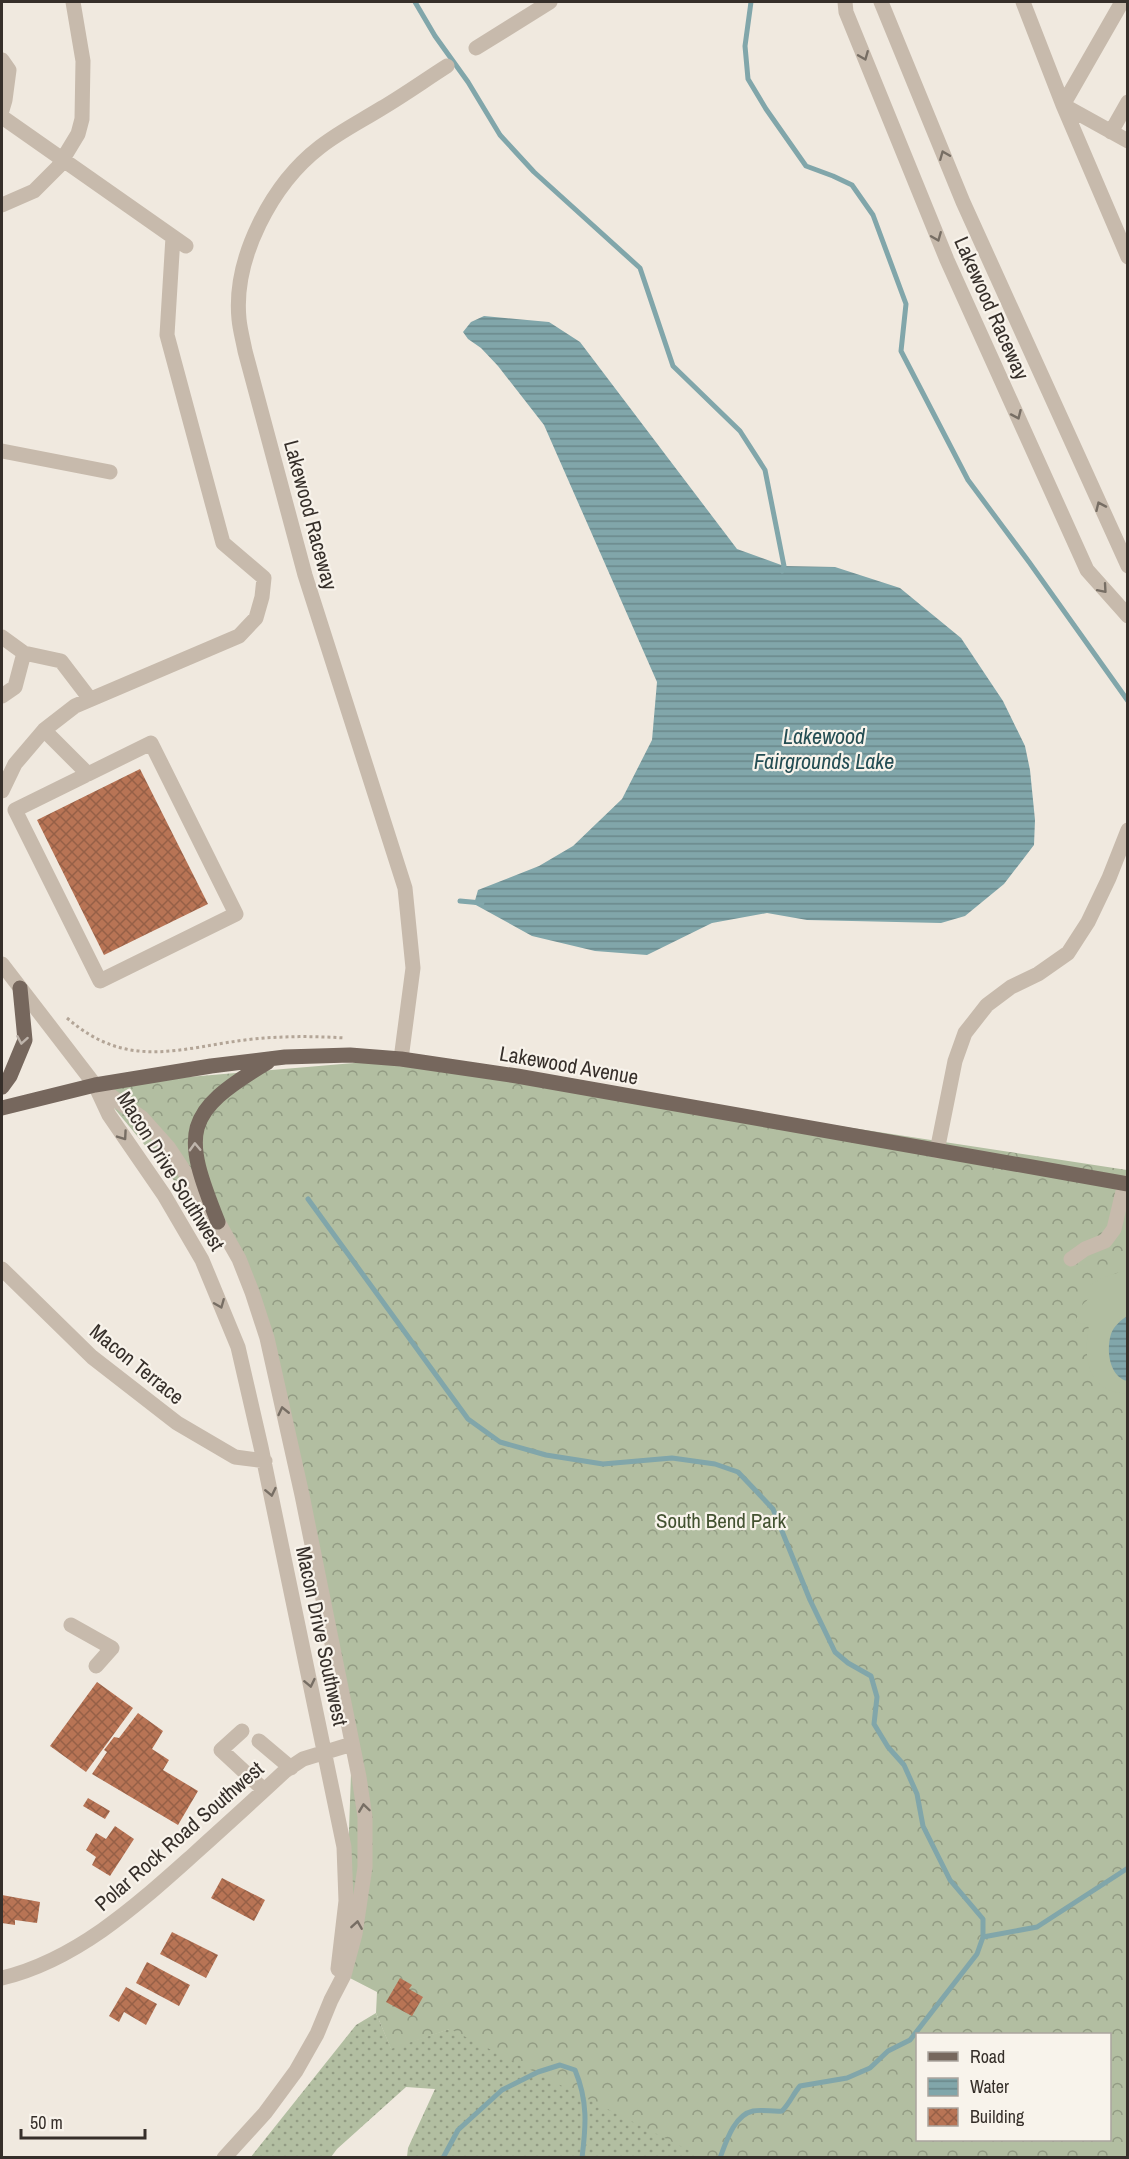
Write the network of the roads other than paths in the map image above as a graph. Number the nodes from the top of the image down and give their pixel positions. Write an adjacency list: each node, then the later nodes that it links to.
1 (73, 2): 16 (street)
2 (550, 2): 7 (street)
3 (845, 2): 24 (street, Lakewood Raceway, one-way to 24)
4 (881, 2): 23 (street, Lakewood Raceway, one-way to 4)
5 (1023, 2): 11 (street)
6 (1122, 2): 11 (street)
7 (476, 48)
8 (2, 60): 12 (street)
9 (447, 66): 36 (street, Lakewood Raceway)
10 (1128, 102): 14 (street)
11 (1063, 105): 14 (street); 20 (street)
12 (2, 110)
13 (2, 117): 16 (street)
14 (1110, 132): 15 (street)
15 (1128, 141)
16 (62, 160): 17 (street); 18 (street)
17 (2, 205)
18 (172, 237): 19 (street); 28 (street)
19 (186, 246)
20 (1128, 257)
21 (2, 451): 22 (street)
22 (110, 472)
23 (1128, 566)
24 (1128, 616)
25 (2, 637): 26 (street)
26 (24, 653): 27 (street); 28 (street)
27 (2, 696)
28 (90, 699): 29 (street)
29 (44, 730): 30 (street); 31 (street)
30 (88, 774): 30 (street)
31 (2, 791)
32 (1128, 830): 40 (street)
33 (2, 964): 34 (street)
34 (11, 984): 37 (street); 38 (main road, one-way to 38)
35 (274, 1059): 36 (main road, Lakewood Avenue); 37 (main road, Lakewood Avenue); 42 (main road, one-way to 35)
36 (402, 1059): 40 (main road, Lakewood Avenue)
37 (95, 1085): 39 (main road, Lakewood Avenue); 42 (street, Macon Drive Southwest); 45 (street, Macon Drive Southwest, one-way to 45)
38 (2, 1087)
39 (2, 1108)
40 (937, 1151): 41 (main road, Lakewood Avenue)
41 (1126, 1183): 43 (street)
42 (218, 1222): 50 (street, Macon Drive Southwest, one-way to 42)
43 (1071, 1259)
44 (2, 1269): 45 (street, Macon Terrace)
45 (264, 1461): 51 (street, Macon Drive Southwest, one-way to 51)
46 (70, 1625): 47 (street)
47 (96, 1666)
48 (242, 1731): 53 (street)
49 (259, 1741): 52 (street)
50 (352, 1744): 51 (street, Polar Rock Road Southwest); 55 (street, Macon Drive Southwest, one-way to 50)
51 (324, 1753): 52 (street, Polar Rock Road Southwest); 55 (street, Macon Drive Southwest)
52 (291, 1768): 53 (street, Polar Rock Road Southwest)
53 (264, 1790): 54 (street, Polar Rock Road Southwest)
54 (2, 1978)
55 (331, 2000): 56 (street, Macon Drive Southwest)
56 (225, 2157)

